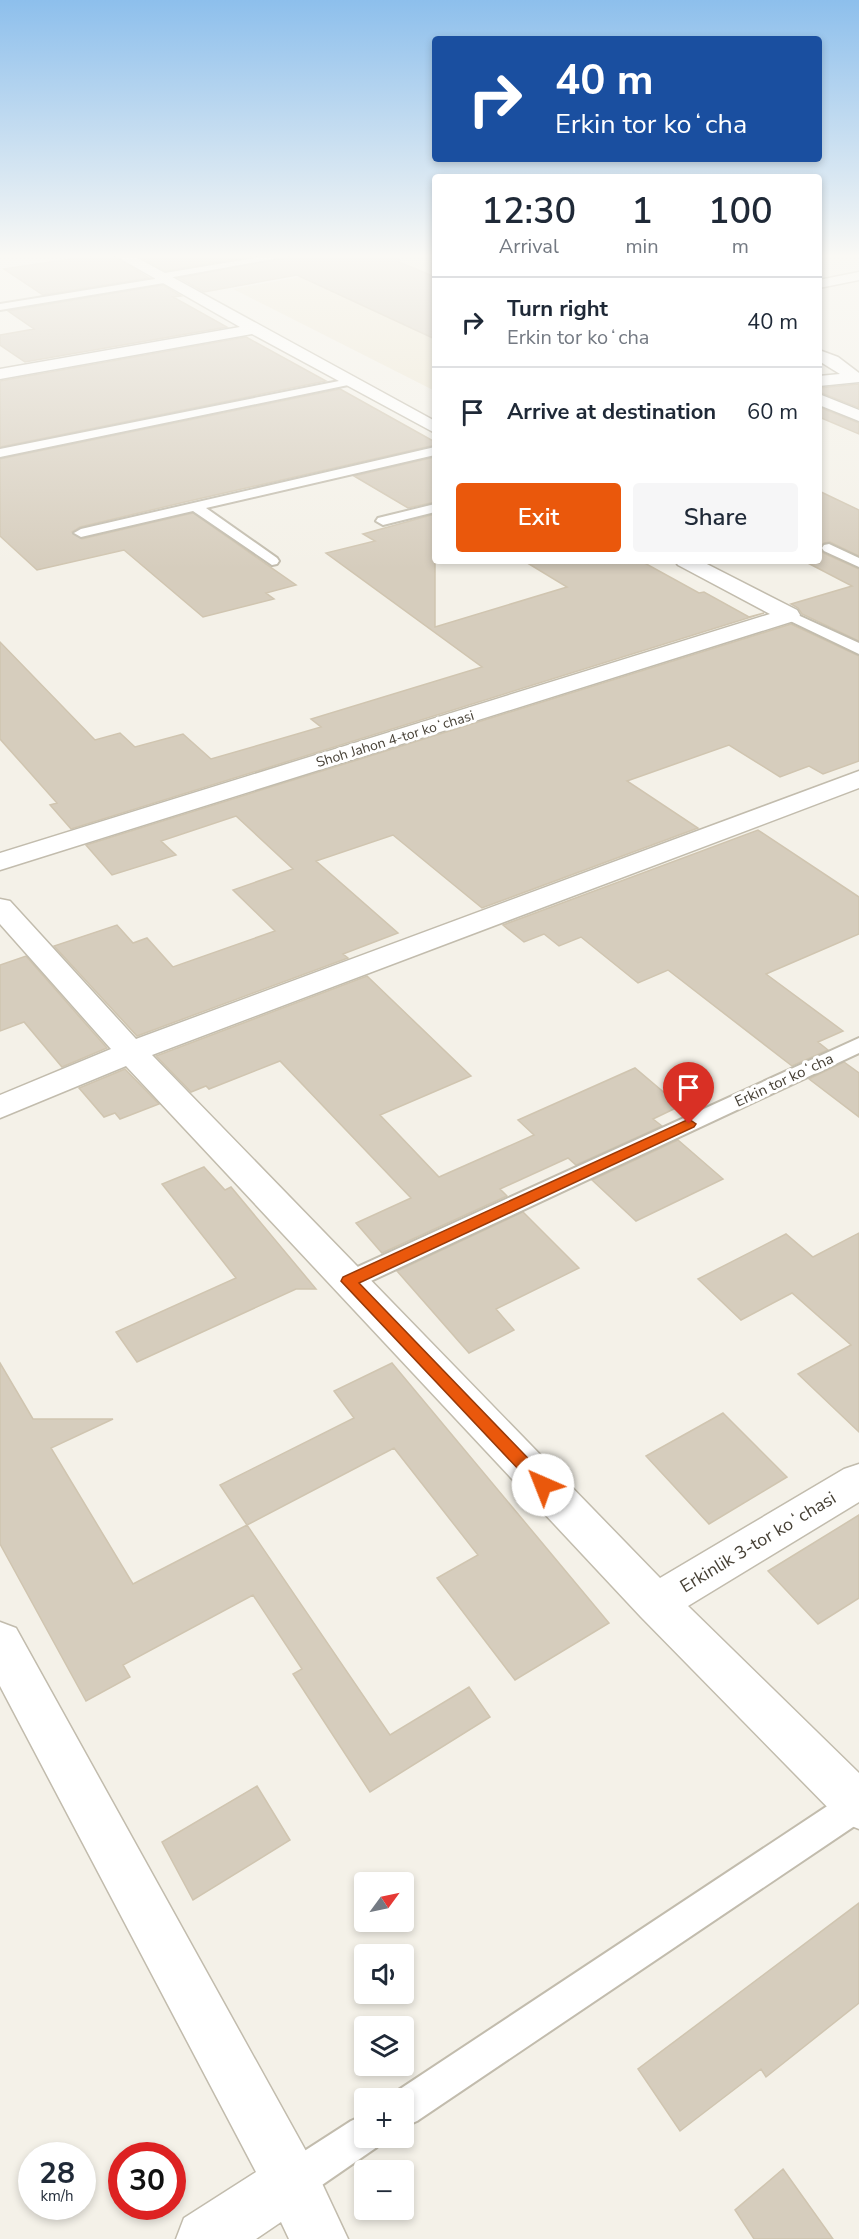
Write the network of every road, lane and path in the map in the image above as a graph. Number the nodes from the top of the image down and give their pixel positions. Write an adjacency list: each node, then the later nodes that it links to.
1 (81, 359): 4 (street)
2 (308, 359): 7 (street)
3 (828, 359): 5 (street)
4 (0, 374)
5 (857, 378): 6 (street)
6 (822, 381)
7 (349, 382): 10 (street); 12 (lane)
8 (822, 400): 9 (street)
9 (859, 416)
10 (431, 424)
11 (432, 452): 13 (lane)
12 (0, 453)
13 (195, 506): 16 (lane); 18 (lane)
14 (432, 509): 15 (lane)
15 (383, 521)
16 (81, 533)
17 (829, 548): 19 (lane)
18 (272, 561)
19 (859, 563)
20 (691, 564): 21 (street)
21 (789, 615): 22 (lane); 24 (street, Shoh Jahon 4-tor koʻchasi)
22 (859, 649)
23 (859, 779): 27 (street)
24 (0, 862)
25 (0, 907): 27 (street)
26 (859, 1045): 29 (lane, Erkin tor koʻcha)
27 (131, 1052): 28 (street); 29 (street)
28 (0, 1107)
29 (349, 1281): 31 (street)
30 (859, 1481): 31 (street, Erkinlik 3-tor koʻchasi)
31 (656, 1603): 33 (street)
32 (0, 1642): 36 (street)
33 (858, 1806): 34 (lane)
34 (414, 2101)
35 (354, 2141): 36 (lane)
36 (292, 2182): 37 (street); 38 (street)
37 (205, 2239)
38 (319, 2239)

